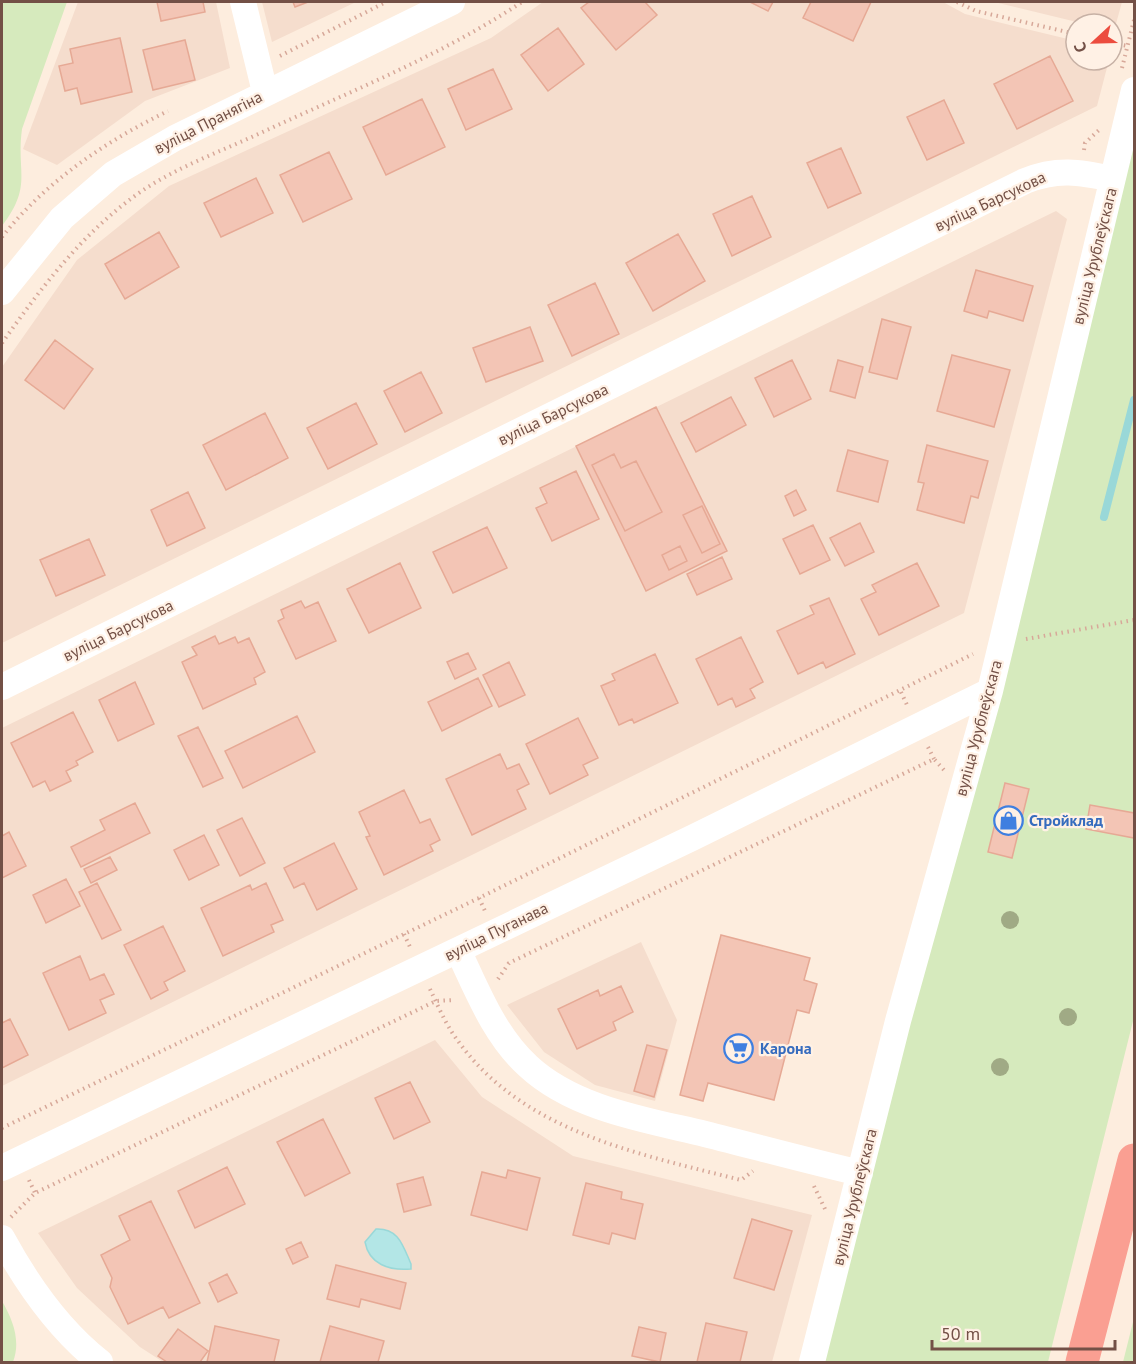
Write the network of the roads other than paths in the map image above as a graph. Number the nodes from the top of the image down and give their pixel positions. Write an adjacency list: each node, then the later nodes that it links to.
1 (243, 2): 4 (street)
2 (452, 2): 4 (street, вуліца Пранягіна)
3 (1134, 90): 5 (street, вуліца Урублеўскага)
4 (265, 92): 6 (street, вуліца Пранягіна)
5 (1112, 179): 7 (street, вуліца Барсукова); 8 (street, вуліца Урублеўскага)
6 (2, 292)
7 (2, 687)
8 (990, 691): 9 (street, вуліца Пуганава); 12 (street, вуліца Урублеўскага)
9 (458, 950): 11 (street, вуліца Пуганава); 12 (street)
10 (1134, 1160): 16 (highway)
11 (2, 1168)
12 (860, 1173): 15 (street, вуліца Урублеўскага)
13 (2, 1238): 14 (street)
14 (99, 1362)
15 (812, 1362)
16 (1082, 1362)

